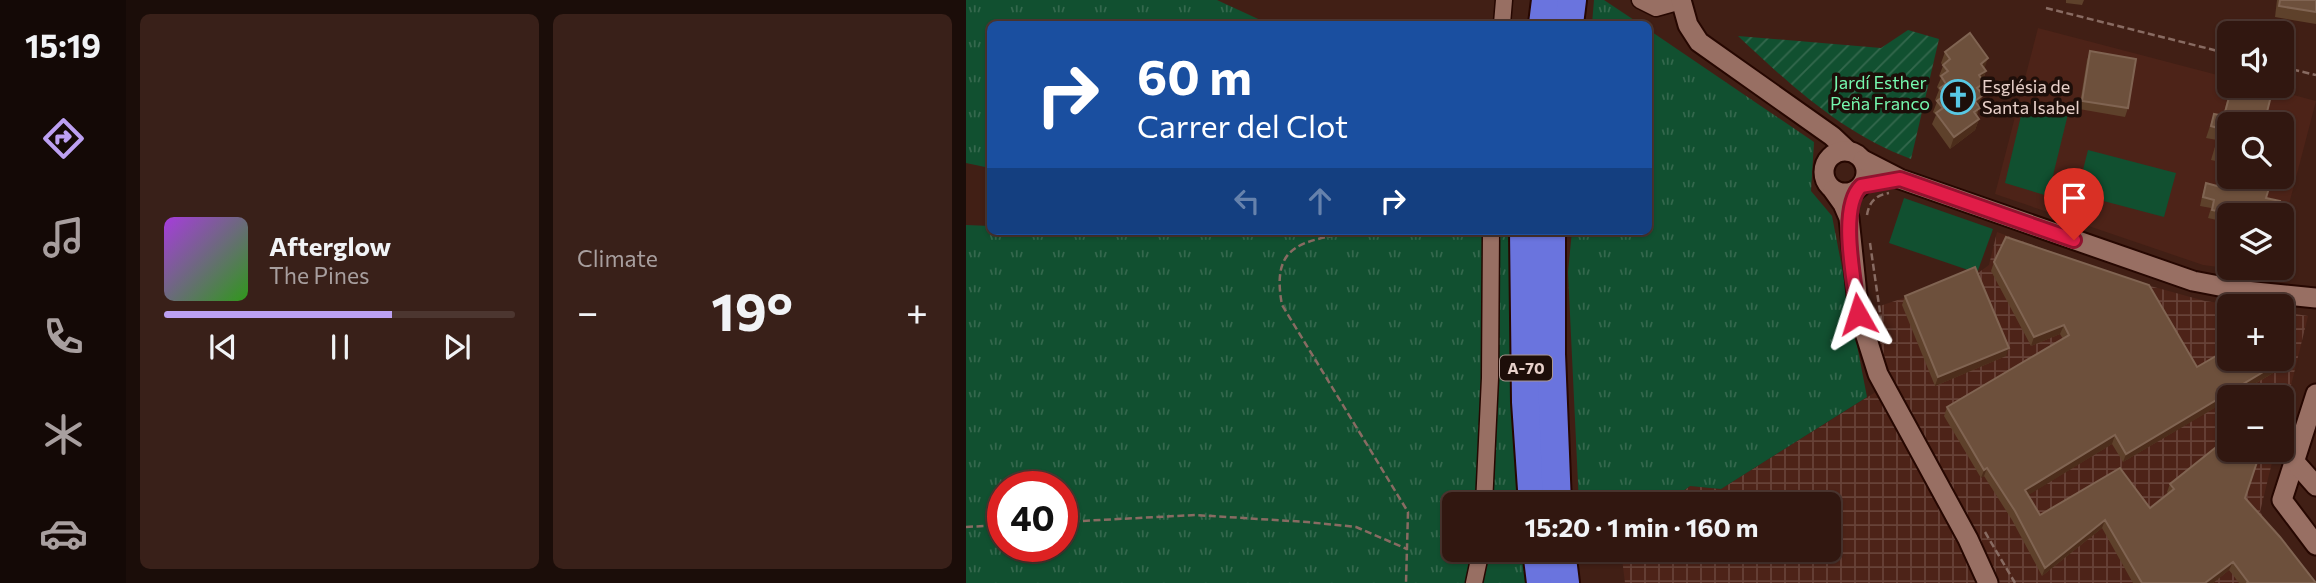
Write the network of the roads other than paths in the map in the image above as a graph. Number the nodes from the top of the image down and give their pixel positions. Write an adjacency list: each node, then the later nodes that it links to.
1 (1504, 0): 6 (street)
2 (1546, 0): 7 (highway)
3 (1572, 0): 8 (highway)
4 (1640, 0): 5 (street)
5 (1681, 1): 9 (street)
6 (1502, 21)
7 (1543, 21)
8 (1569, 21)
9 (1814, 123): 10 (street); 11 (street)
10 (1856, 155): 11 (street); 12 (street); 13 (street)
11 (1825, 162): 14 (street)
12 (1900, 179): 13 (street); 19 (street)
13 (1859, 188): 14 (street); 15 (street)
14 (1833, 190): 15 (street)
15 (1849, 218): 27 (street)
16 (1491, 235): 24 (street)
17 (1524, 235): 25 (highway, A-70)
18 (1551, 235): 26 (highway, A-70)
19 (2316, 298)
20 (2316, 394): 21 (street)
21 (2294, 461): 23 (street)
22 (2294, 462): 28 (street)
23 (2316, 486)
24 (1485, 492)
25 (1532, 492)
26 (1556, 492)
27 (1968, 539): 35 (street); 36 (street)
28 (2316, 545)
29 (1479, 562): 32 (street)
30 (1538, 562): 33 (highway)
31 (1562, 562): 34 (highway)
32 (1475, 583)
33 (1541, 583)
34 (1565, 583)
35 (1989, 583)
36 (2002, 583)

